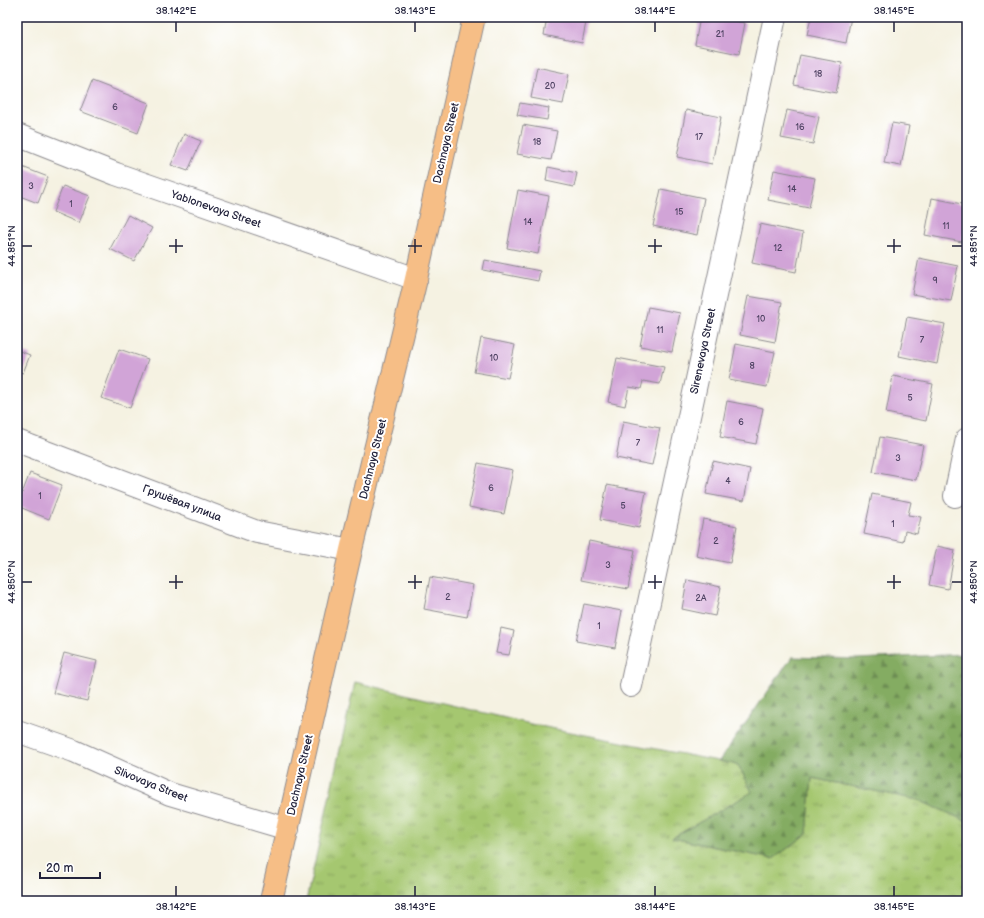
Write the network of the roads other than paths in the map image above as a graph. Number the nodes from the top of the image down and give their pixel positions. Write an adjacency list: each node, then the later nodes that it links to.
1 (474, 17): 4 (main road, Dachnaya Street)
2 (774, 17): 9 (street, Sirenevaya Street)
3 (17, 135): 4 (street, Yablonevaya Street)
4 (416, 279): 8 (main road, Dachnaya Street)
5 (967, 439): 7 (street)
6 (17, 441): 8 (street, Грушёвая улица)
7 (955, 496)
8 (351, 550): 11 (main road, Dachnaya Street)
9 (631, 686)
10 (17, 731): 11 (street, Slivovaya Street)
11 (288, 829): 12 (main road, Dachnaya Street)
12 (272, 901)

